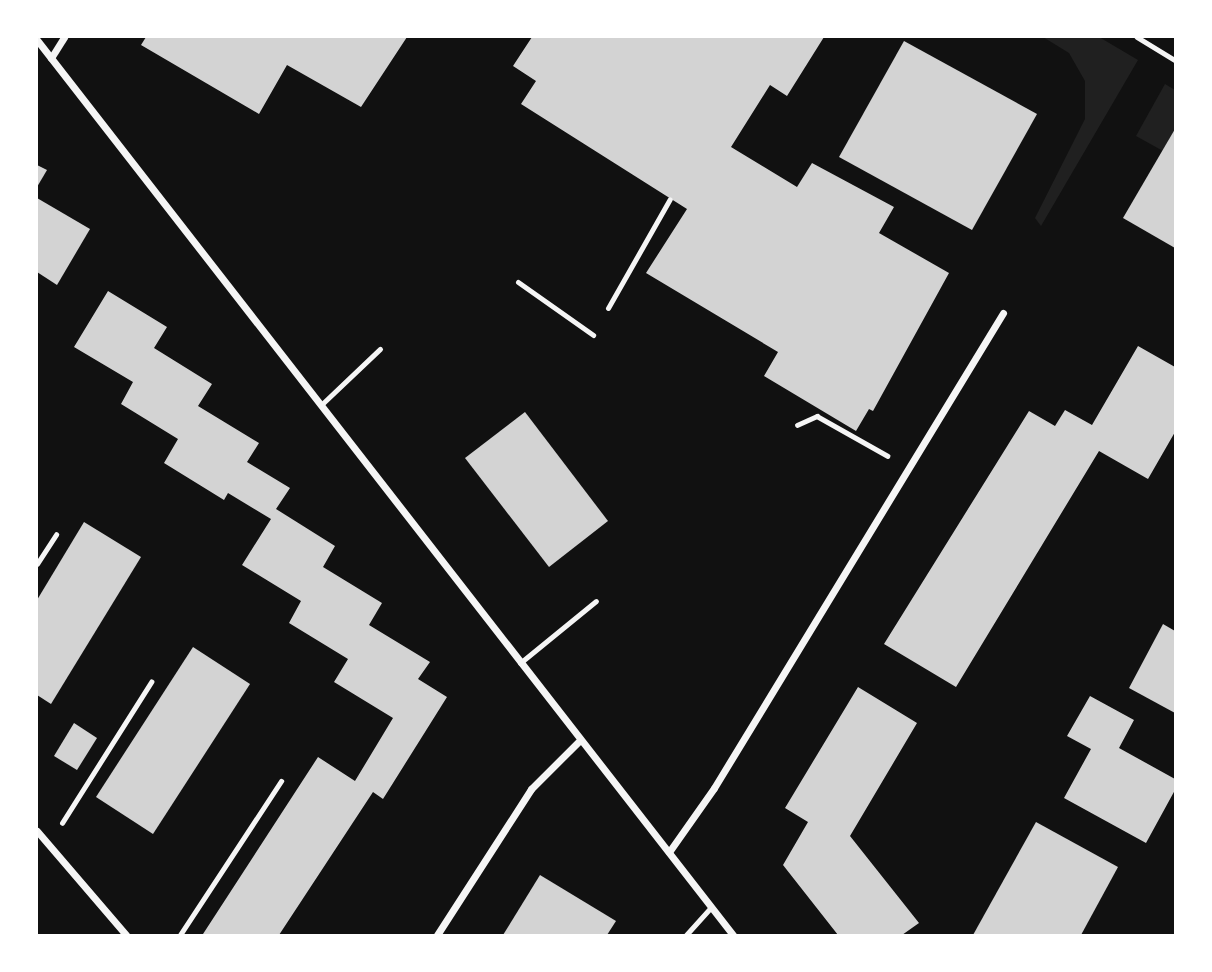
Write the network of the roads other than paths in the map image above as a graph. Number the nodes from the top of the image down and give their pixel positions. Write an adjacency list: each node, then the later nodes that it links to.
1 (64, 37): 3 (street)
2 (37, 40): 3 (street)
3 (51, 58): 10 (street)
4 (670, 199): 6 (lane)
5 (518, 282): 8 (lane)
6 (608, 308)
7 (1003, 313): 15 (street)
8 (593, 335)
9 (380, 349): 10 (lane)
10 (323, 404): 12 (street)
11 (596, 601): 12 (lane)
12 (520, 663): 13 (street)
13 (579, 741): 15 (street); 18 (street)
14 (37, 831): 17 (street)
15 (668, 852): 16 (street)
16 (711, 907): 19 (lane); 20 (street)
17 (126, 935)
18 (437, 935)
19 (686, 935)
20 (733, 935)

